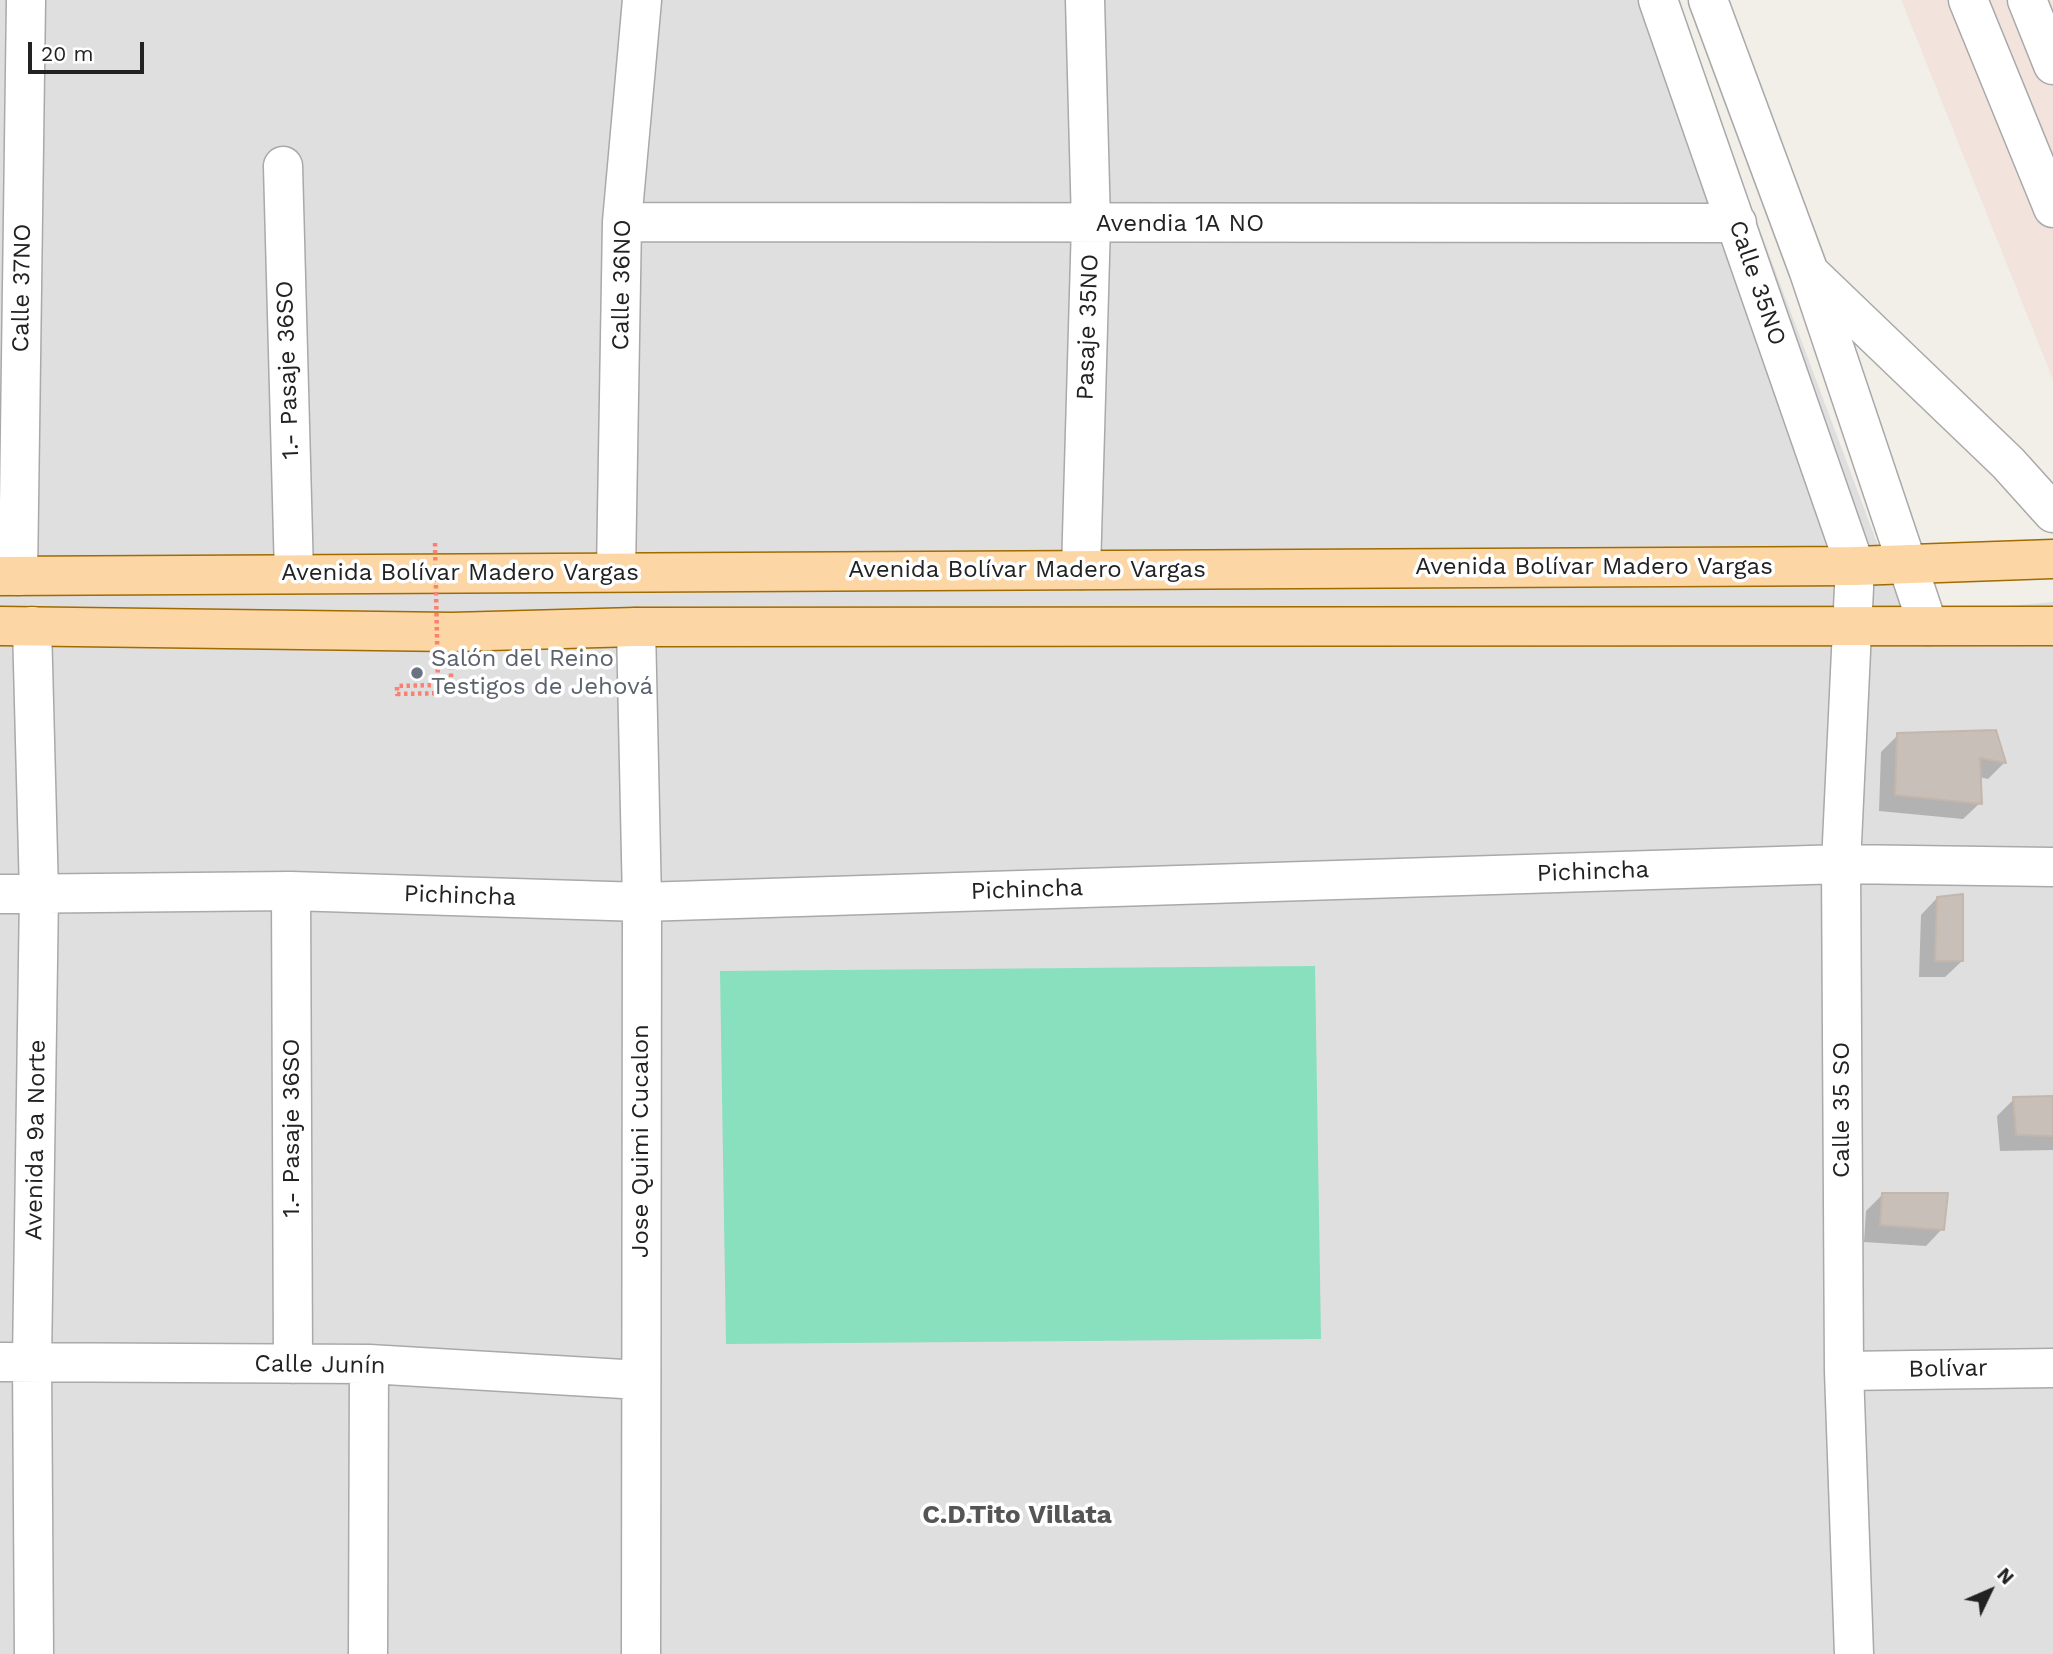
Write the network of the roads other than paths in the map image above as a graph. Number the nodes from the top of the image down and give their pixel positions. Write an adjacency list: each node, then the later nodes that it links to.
1 (26, 0): 11 (street, Calle 37NO)
2 (642, 0): 12 (street, Calle 36NO)
3 (1085, 0): 14 (street, Pasaje 35NO)
4 (1658, 0): 13 (street, Calle 35NO)
5 (1708, 0): 15 (street)
6 (1968, 0): 10 (street)
7 (2026, 0): 8 (street)
8 (2053, 65)
9 (283, 166): 22 (street, 1.- Pasaje 36SO)
10 (2053, 208)
11 (12, 211): 23 (street, Calle 37NO)
12 (622, 222): 14 (street, Avendia 1A NO); 21 (street, Calle 36NO)
13 (1737, 223): 14 (street, Avendia 1A NO); 19 (street, Calle 35NO)
14 (1091, 224): 20 (street, Pasaje 35NO)
15 (1809, 272): 16 (street); 18 (street)
16 (2053, 513)
17 (2053, 559): 18 (main road, Avenida Bolívar Madero Vargas)
18 (1908, 564): 19 (main road, Avenida Bolívar Madero Vargas); 26 (street)
19 (1854, 566): 20 (main road, Avenida Bolívar Madero Vargas); 25 (street, Calle 35 SO)
20 (1081, 570): 21 (main road, Avenida Bolívar Madero Vargas)
21 (616, 571): 22 (main road, Avenida Bolívar Madero Vargas)
22 (294, 574): 23 (main road, Avenida Bolívar Madero Vargas)
23 (9, 576)
24 (16, 626): 28 (main road); 33 (street, Avenida 9a Norte)
25 (1851, 626): 26 (main road); 28 (main road); 29 (street, Calle 35 SO)
26 (1928, 626): 27 (main road)
27 (2053, 626)
28 (636, 627): 34 (street, Jose Quimi Cucalon)
29 (1841, 864): 30 (street, Pichincha); 34 (street, Pichincha); 39 (street, Calle 35 SO)
30 (2053, 867)
31 (291, 891): 33 (street, Pichincha); 34 (street, Pichincha); 36 (street, 1.- Pasaje 36SO)
32 (0, 894): 33 (street, Pichincha)
33 (39, 894): 35 (street, Avenida 9a Norte)
34 (642, 902): 40 (street, Jose Quimi Cucalon)
35 (16, 1362): 36 (street, Calle Junín); 41 (street, Avenida 9a Norte)
36 (293, 1364): 37 (street, Calle Junín)
37 (369, 1364): 40 (street, Calle Junín); 42 (street)
38 (2053, 1368): 39 (street, Bolívar)
39 (1844, 1371): 44 (street, Calle 35 SO)
40 (640, 1380): 43 (street, Jose Quimi Cucalon)
41 (34, 1654)
42 (368, 1654)
43 (641, 1654)
44 (1854, 1654)

